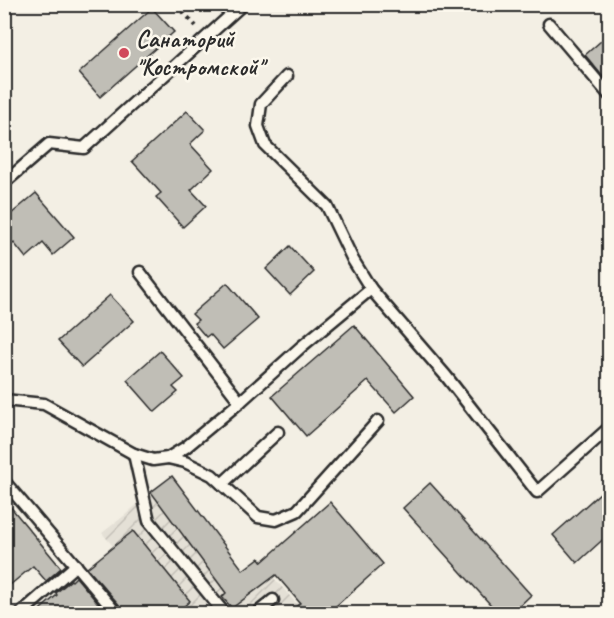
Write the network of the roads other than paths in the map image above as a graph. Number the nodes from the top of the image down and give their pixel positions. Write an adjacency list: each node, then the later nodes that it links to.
1 (243, 4): 5 (lane)
2 (549, 24): 4 (lane)
3 (287, 76): 7 (lane)
4 (609, 96)
5 (4, 183)
6 (140, 272): 9 (lane)
7 (371, 289): 9 (lane); 11 (lane)
8 (4, 400): 13 (lane)
9 (240, 402): 14 (lane)
10 (378, 421): 16 (lane)
11 (609, 427)
12 (278, 432): 16 (lane)
13 (134, 454): 14 (lane); 21 (lane)
14 (168, 458): 16 (lane)
15 (4, 481): 17 (lane)
16 (222, 484)
17 (76, 565): 19 (lane); 20 (lane)
18 (273, 600): 22 (lane)
19 (20, 614)
20 (117, 614)
21 (225, 614)
22 (256, 614)

